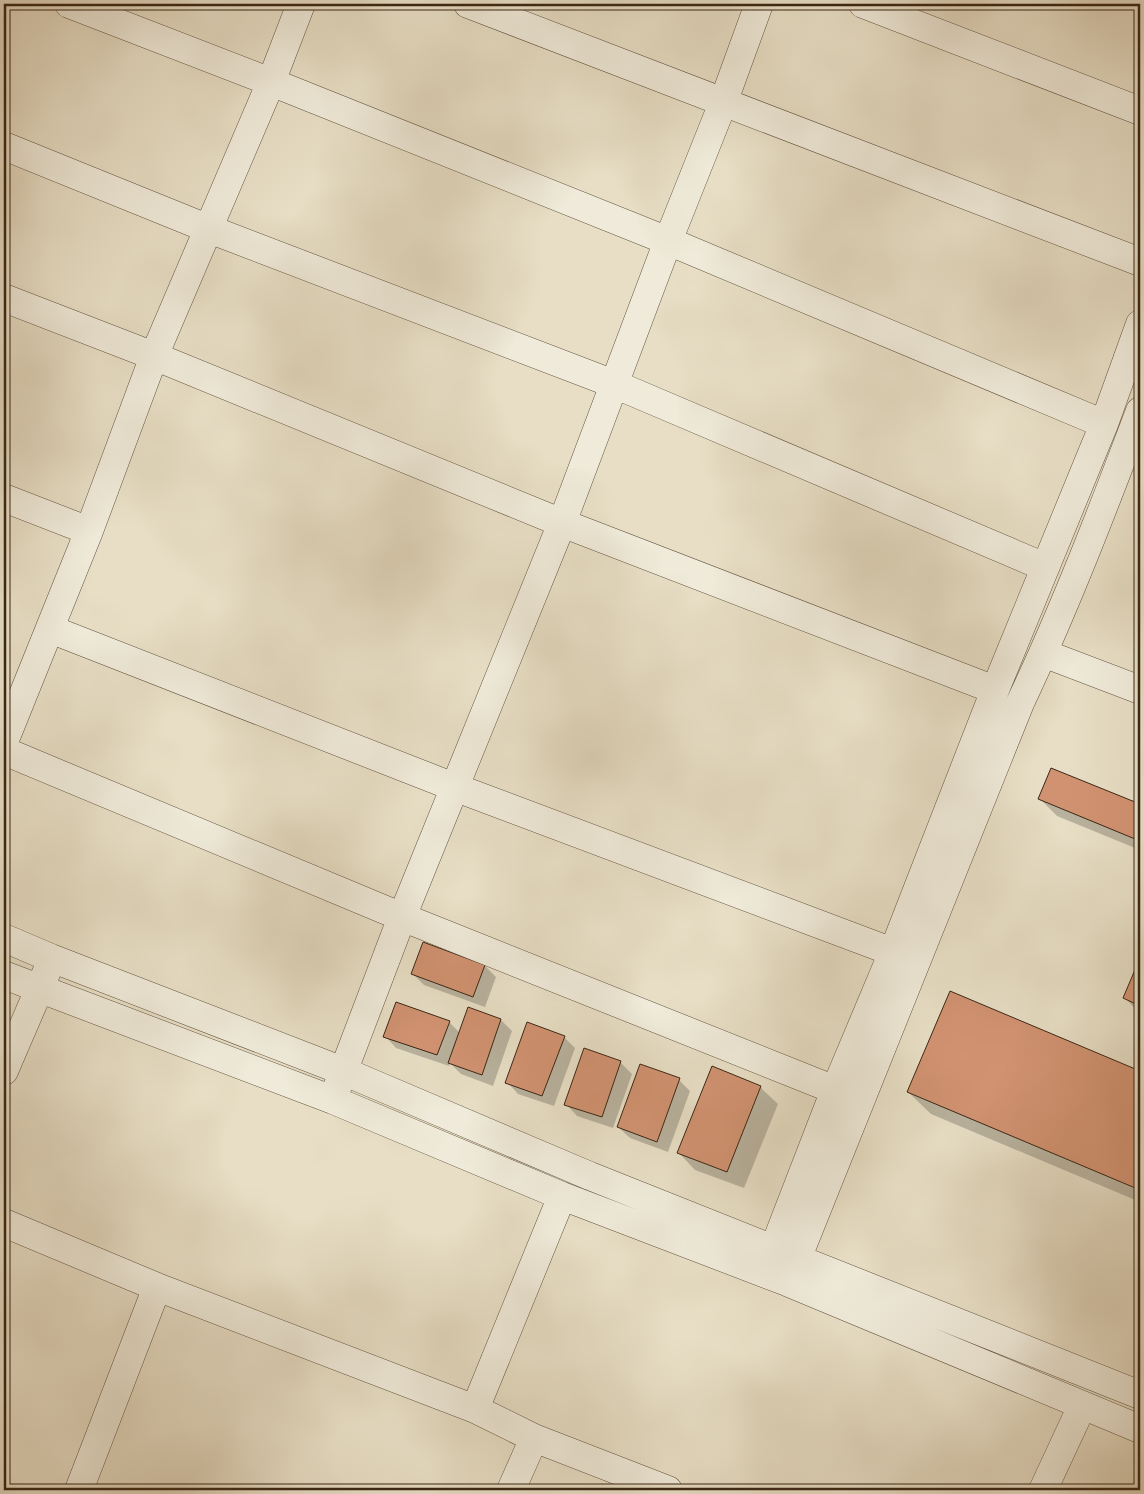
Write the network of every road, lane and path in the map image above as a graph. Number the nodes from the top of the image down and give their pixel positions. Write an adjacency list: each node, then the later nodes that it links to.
1 (70, 4): 6 (street)
2 (301, 4): 6 (street)
3 (468, 4): 7 (street)
4 (759, 4): 7 (street)
5 (863, 4): 8 (street)
6 (271, 82): 10 (street); 11 (street)
7 (723, 103): 11 (street); 12 (street)
8 (1140, 111)
9 (4, 146): 10 (street)
10 (209, 229): 15 (street); 16 (street)
11 (668, 242): 16 (street); 18 (street)
12 (1140, 262)
13 (4, 298): 15 (street)
14 (1140, 324): 18 (street)
15 (154, 356): 20 (street); 21 (street)
16 (614, 384): 20 (street); 22 (street)
17 (1140, 411): 24 (street)
18 (1104, 424): 22 (street)
19 (4, 498): 21 (street)
20 (562, 523): 25 (street); 30 (street)
21 (88, 531): 23 (street)
22 (1045, 567): 25 (street)
23 (50, 629): 27 (street); 30 (street)
24 (1044, 653): 26 (street); 43 (street)
25 (995, 690): 33 (street)
26 (1140, 690)
27 (10, 708): 28 (street)
28 (4, 742)
29 (4, 750): 31 (street)
30 (454, 787): 31 (street); 33 (street)
31 (402, 918): 38 (street); 39 (street)
32 (4, 938): 34 (street)
33 (892, 952): 39 (street)
34 (52, 958): 36 (street); 38 (street)
35 (4, 975): 36 (street)
36 (41, 988): 37 (street); 40 (street)
37 (4, 1070)
38 (343, 1072): 40 (street); 43 (street)
39 (835, 1090): 43 (street)
40 (332, 1100): 41 (street)
41 (562, 1196): 44 (street); 48 (street)
42 (4, 1224): 45 (street)
43 (786, 1253): 44 (street); 46 (street)
44 (775, 1278): 47 (street)
45 (157, 1287): 48 (street); 51 (street)
46 (1140, 1395)
47 (1082, 1406): 49 (street); 54 (street)
48 (475, 1409): 50 (street)
49 (1140, 1429)
50 (534, 1438): 52 (street); 53 (street)
51 (79, 1490)
52 (511, 1490)
53 (668, 1490)
54 (1043, 1490)

